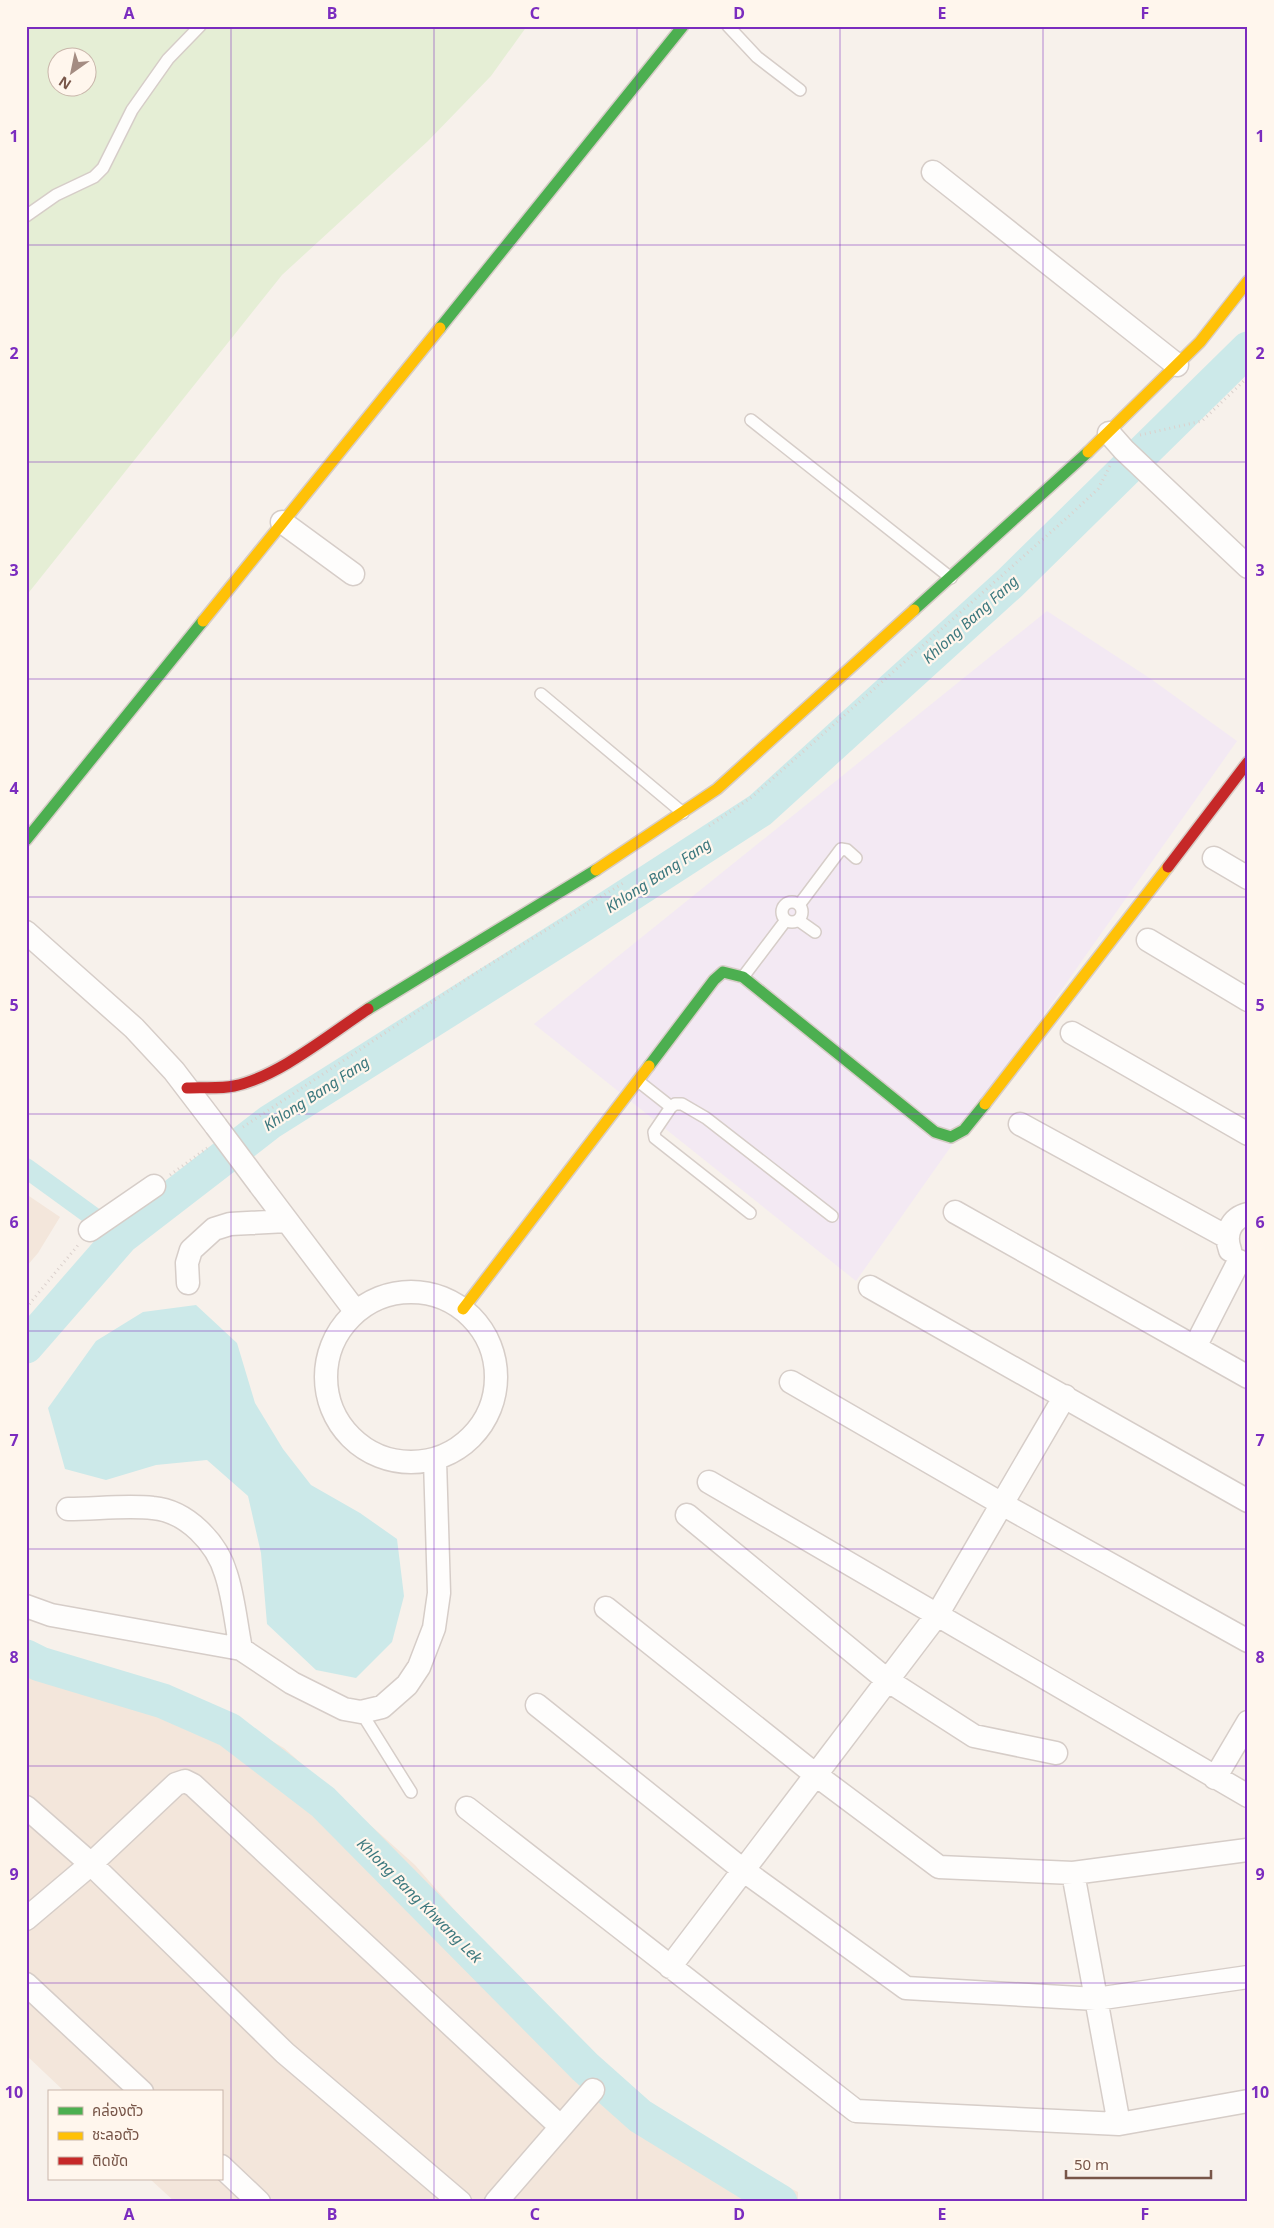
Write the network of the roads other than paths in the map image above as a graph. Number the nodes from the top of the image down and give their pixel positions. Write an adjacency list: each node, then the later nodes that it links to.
1 (200, 26): 6 (lane)
2 (683, 26): 11 (street)
3 (728, 26): 4 (lane)
4 (800, 90)
5 (933, 172): 8 (street)
6 (26, 216)
7 (1248, 280): 8 (street)
8 (1177, 365): 10 (street)
9 (751, 420): 14 (lane)
10 (1109, 433): 12 (street); 14 (street)
11 (282, 522): 13 (street); 18 (street)
12 (1246, 560)
13 (353, 574)
14 (950, 578): 17 (street)
15 (540, 694): 17 (lane)
16 (1248, 762): 28 (street)
17 (683, 813): 32 (street)
18 (26, 840)
19 (856, 858): 22 (lane)
20 (1214, 858): 21 (street)
21 (1248, 878)
22 (799, 905): 23 (lane); 24 (lane)
23 (786, 920): 24 (lane); 28 (lane)
24 (798, 920): 26 (lane)
25 (26, 932): 32 (street)
26 (815, 932)
27 (1148, 940): 29 (street)
28 (743, 977): 31 (street)
29 (1248, 1000)
30 (1072, 1033): 35 (street)
31 (638, 1081): 33 (lane); 47 (street)
32 (187, 1088): 41 (street, bridge)
33 (671, 1107): 38 (lane); 40 (lane)
34 (1020, 1124): 43 (street)
35 (1248, 1134)
36 (154, 1186): 42 (street)
37 (955, 1212): 49 (street)
38 (750, 1213)
39 (1248, 1214): 43 (street)
40 (832, 1216)
41 (287, 1221): 45 (street); 48 (street)
42 (90, 1230)
43 (1227, 1237): 44 (street)
44 (1244, 1262): 49 (street)
45 (188, 1284)
46 (870, 1287): 52 (street)
47 (463, 1309): 48 (street); 53 (street)
48 (356, 1312): 53 (street)
49 (1195, 1347): 50 (street)
50 (1248, 1377)
51 (791, 1382): 56 (street)
52 (1065, 1396): 55 (street); 56 (street)
53 (435, 1460): 66 (street)
54 (709, 1482): 61 (street)
55 (1248, 1501)
56 (1002, 1504): 61 (street); 62 (street)
57 (68, 1509): 63 (street)
58 (687, 1515): 64 (street)
59 (26, 1606): 63 (street)
60 (606, 1608): 69 (street)
61 (937, 1614): 64 (street); 70 (street)
62 (1248, 1641)
63 (240, 1649): 66 (street)
64 (887, 1680): 68 (street); 69 (street)
65 (537, 1705): 77 (street)
66 (361, 1712): 71 (lane)
67 (1248, 1722): 70 (street)
68 (1056, 1753)
69 (816, 1775): 77 (street); 78 (street)
70 (1215, 1778): 72 (street)
71 (411, 1792)
72 (1248, 1796)
73 (26, 1806): 76 (street)
74 (467, 1808): 80 (street)
75 (1247, 1850): 78 (street)
76 (90, 1864): 79 (street); 88 (street); 91 (street)
77 (744, 1870): 80 (street); 83 (street)
78 (1072, 1873): 83 (street)
79 (26, 1919)
80 (670, 1967): 87 (street)
81 (1248, 1977): 83 (street)
82 (26, 1984): 84 (street)
83 (1096, 1999): 87 (street)
84 (140, 2090)
85 (593, 2090): 88 (street)
86 (1248, 2101): 87 (street)
87 (1119, 2124)
88 (561, 2127): 92 (street)
89 (222, 2167): 90 (street)
90 (259, 2202)
91 (460, 2202)
92 (496, 2202)

